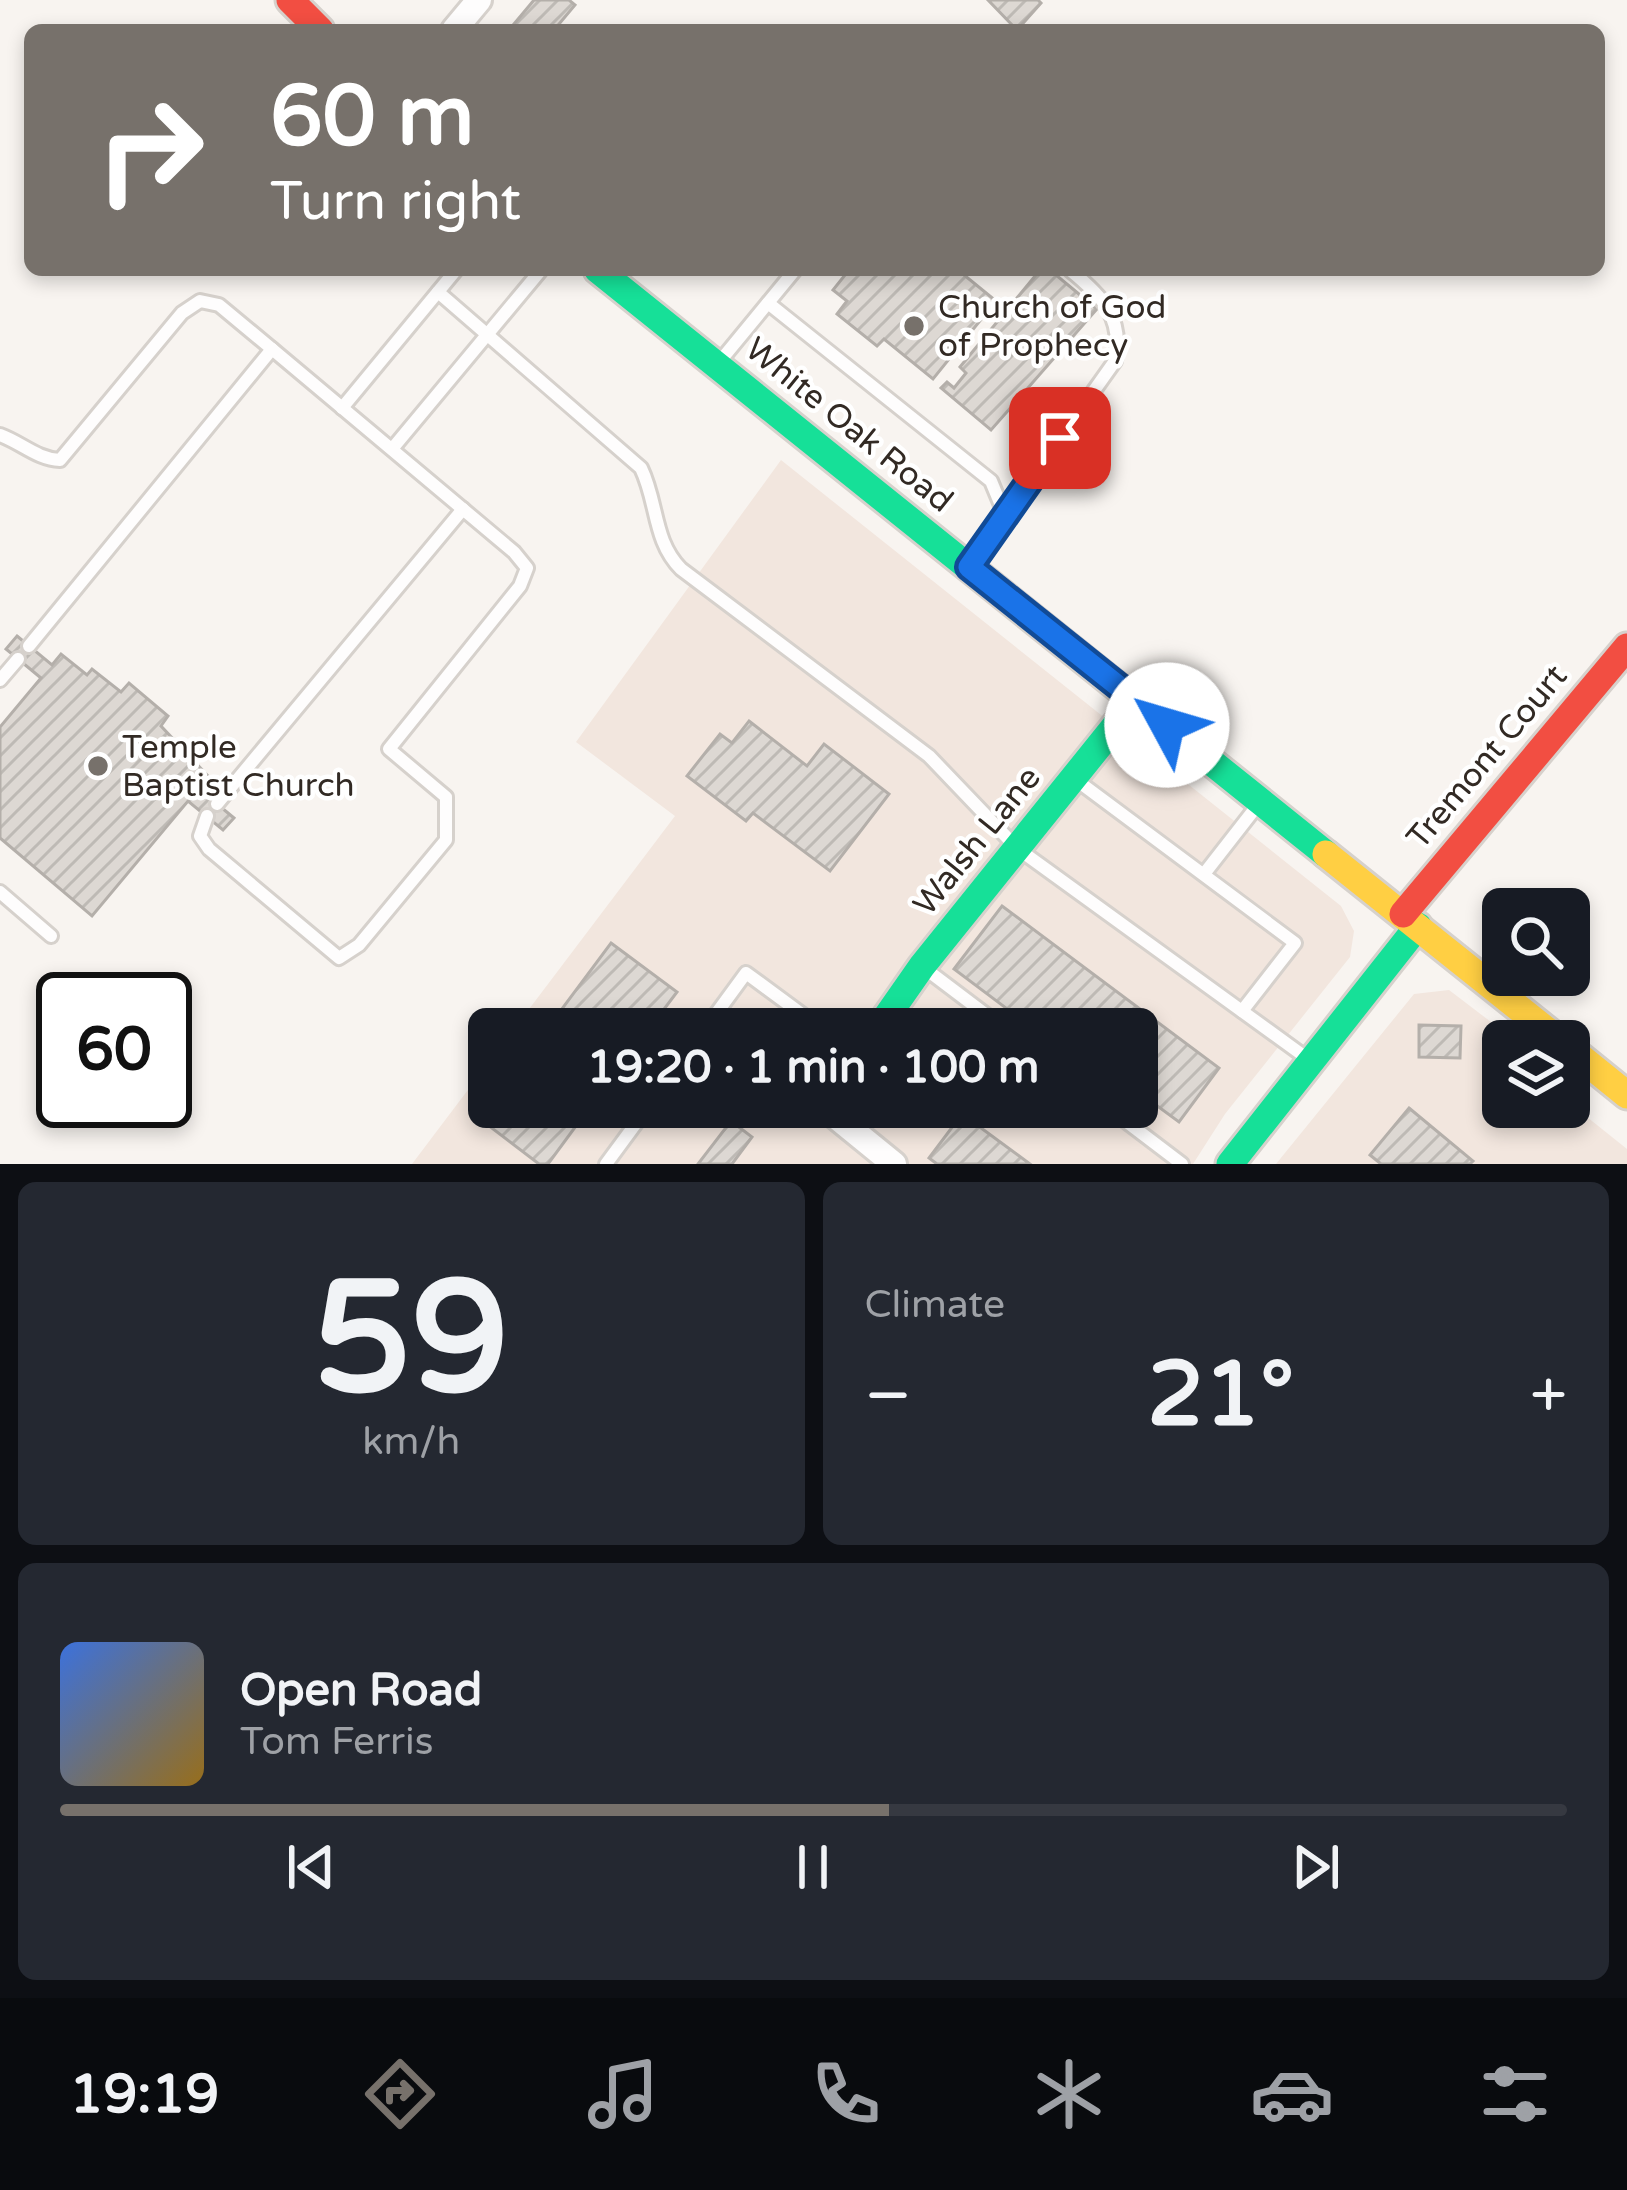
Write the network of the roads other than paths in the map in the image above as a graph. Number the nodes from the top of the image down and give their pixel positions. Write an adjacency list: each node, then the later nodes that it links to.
1 (292, 0): 3 (main road)
2 (479, 0): 4 (street)
3 (314, 24)
4 (459, 24)
5 (451, 276): 10 (lane)
6 (536, 276): 12 (lane)
7 (605, 276): 14 (main road, White Oak Road)
8 (790, 276): 11 (lane)
9 (1077, 276): 19 (lane)
10 (438, 292): 12 (lane); 15 (lane)
11 (768, 303): 14 (lane); 19 (lane)
12 (487, 335): 17 (lane); 30 (lane)
13 (272, 350): 15 (lane); 16 (lane); 21 (lane)
14 (716, 365): 20 (main road, White Oak Road)
15 (342, 408): 17 (lane)
16 (0, 435)
17 (392, 449): 18 (lane)
18 (463, 509): 28 (lane); 29 (lane)
19 (1005, 515): 20 (lane)
20 (969, 567): 25 (main road, White Oak Road)
21 (29, 646)
22 (1627, 647): 33 (main road, Tremont Court)
23 (18, 658): 24 (lane)
24 (0, 680)
25 (1136, 700): 26 (main road, Walsh Lane); 27 (main road, White Oak Road)
26 (1074, 778): 30 (main road, Walsh Lane); 31 (lane)
27 (1262, 800): 31 (lane); 33 (main road, White Oak Road)
28 (218, 804)
29 (207, 816)
30 (1017, 848): 35 (main road, Walsh Lane); 40 (lane)
31 (1204, 874): 40 (lane)
32 (0, 892): 34 (lane)
33 (1410, 920): 41 (main road, White Oak Road); 42 (main road, Tremont Court)
34 (51, 936)
35 (922, 966): 38 (main road, Walsh Lane); 39 (lane)
36 (720, 1008): 37 (lane)
37 (794, 1008)
38 (893, 1008)
39 (977, 1008)
40 (1242, 1010): 42 (lane)
41 (1534, 1020)
42 (1308, 1058): 51 (main road, Tremont Court)
43 (1590, 1065): 44 (main road)
44 (1627, 1095)
45 (633, 1128): 48 (lane)
46 (849, 1128): 49 (street)
47 (1135, 1128): 50 (lane)
48 (606, 1164)
49 (893, 1164)
50 (1182, 1164)
51 (1230, 1164)

